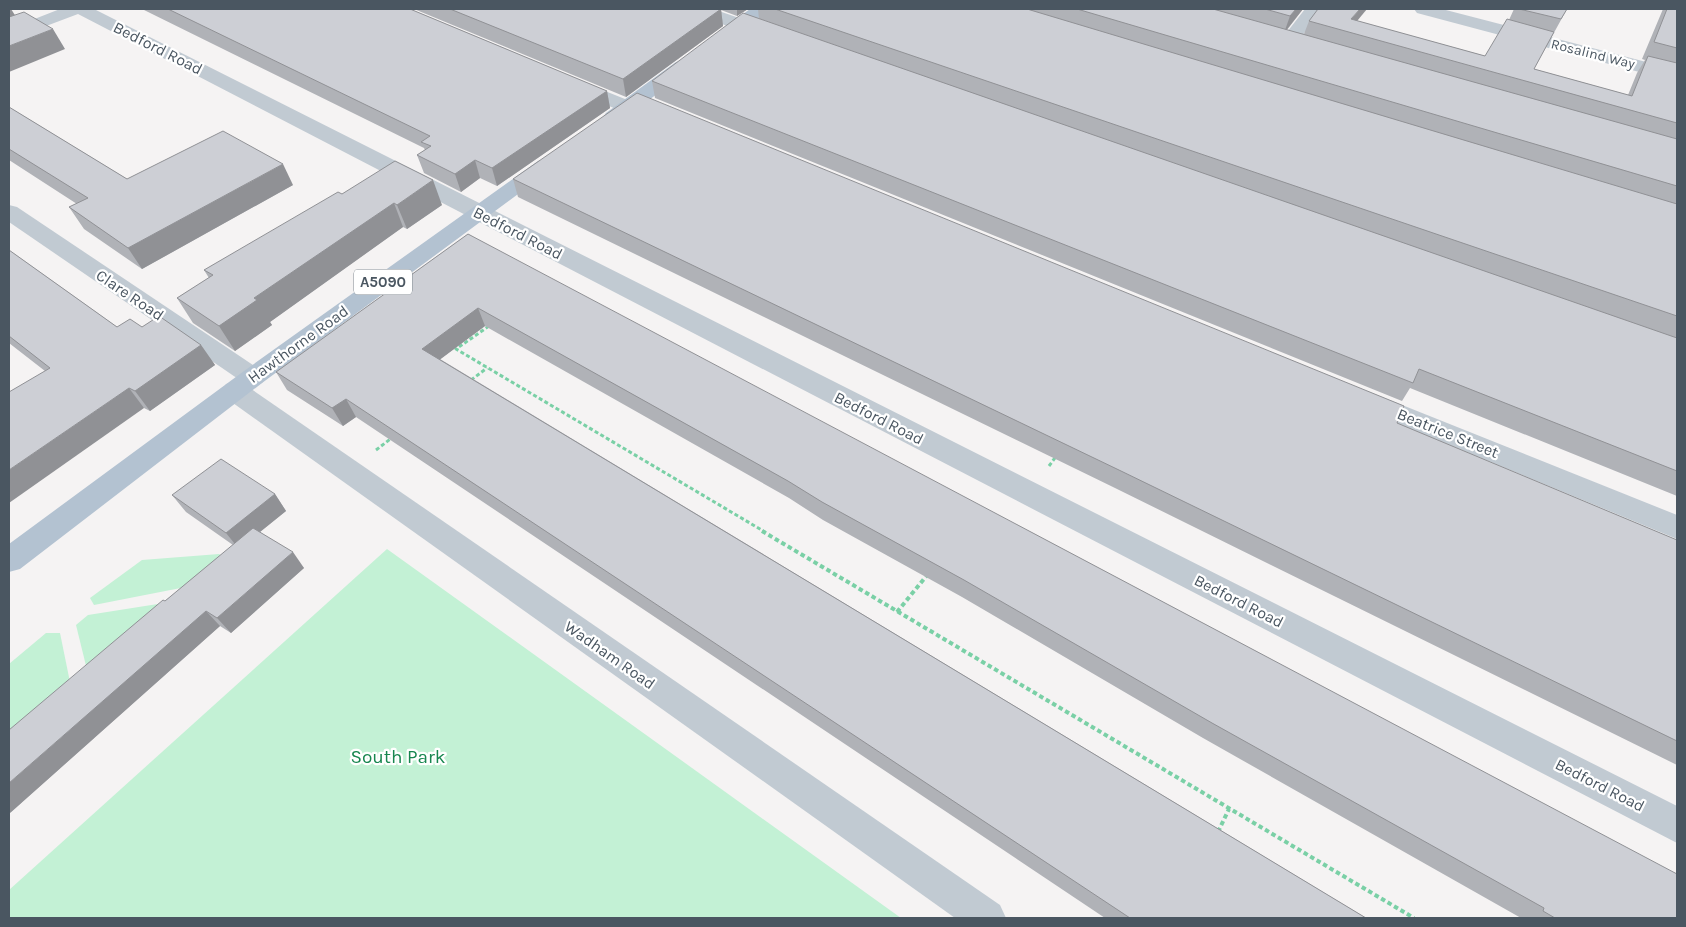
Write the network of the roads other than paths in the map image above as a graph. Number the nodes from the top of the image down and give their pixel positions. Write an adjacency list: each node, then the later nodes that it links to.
1 (75, 9): 10 (street)
2 (81, 9): 21 (street, Bedford Road)
3 (697, 9): 8 (street)
4 (761, 9): 8 (main road)
5 (1314, 9): 12 (street)
6 (1423, 9): 7 (street, Rosalind Way)
7 (1477, 15): 14 (street, Rosalind Way)
8 (741, 23): 9 (street); 16 (main road)
9 (769, 32)
10 (9, 35)
11 (1270, 36): 12 (street)
12 (1289, 41): 13 (street)
13 (1307, 46)
14 (1677, 76)
15 (557, 77): 16 (street)
16 (632, 104): 17 (street); 18 (main road)
17 (662, 111)
18 (596, 129)
19 (564, 151): 21 (main road, Hawthorne Road / A5090)
20 (9, 212): 22 (street, Clare Road)
21 (477, 212): 22 (main road, Hawthorne Road / A5090); 26 (street, Bedford Road)
22 (244, 384): 25 (main road, Hawthorne Road / A5090); 27 (street, Wadham Road)
23 (1344, 391): 24 (street, Beatrice Street)
24 (1677, 527)
25 (9, 560)
26 (1677, 825)
27 (987, 918)

